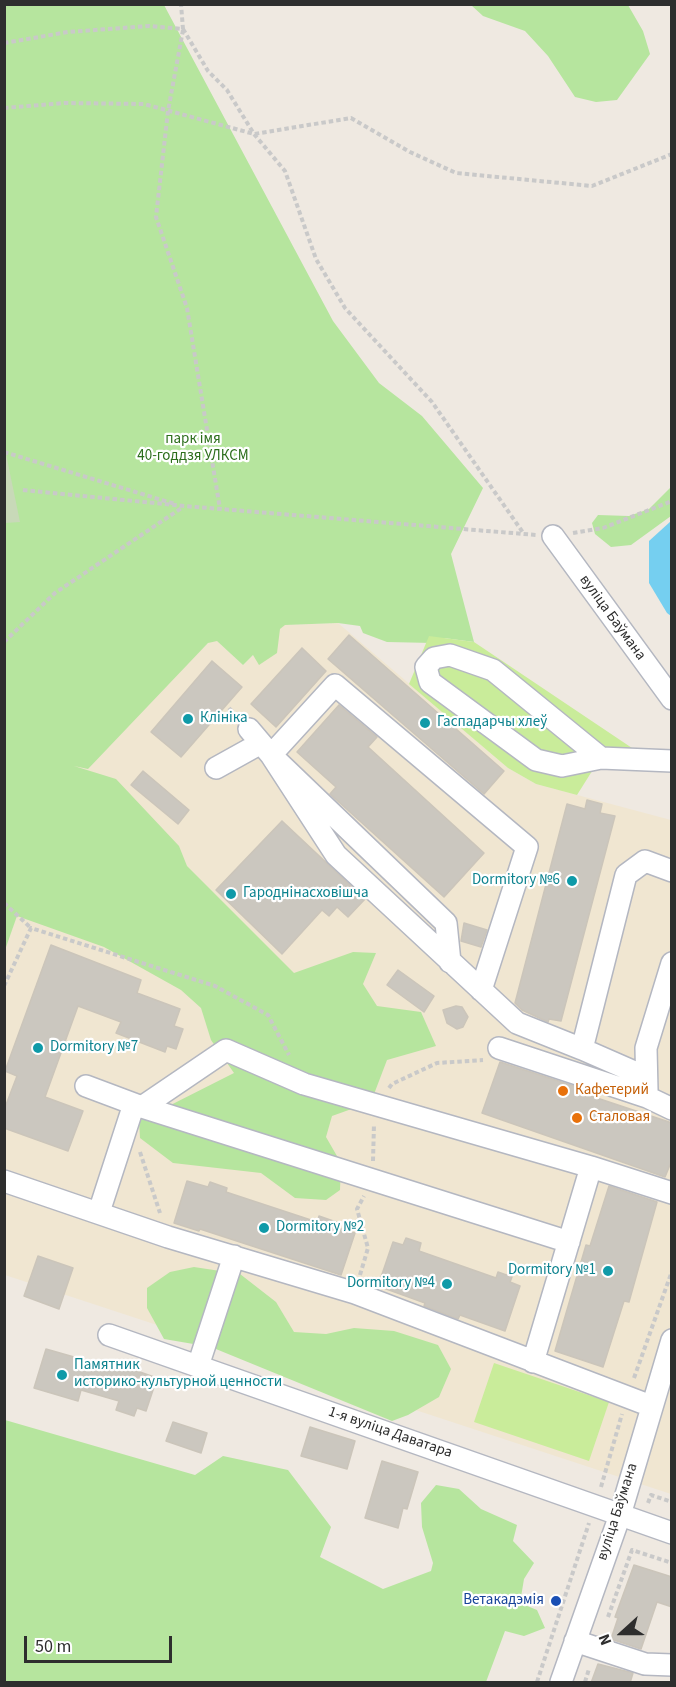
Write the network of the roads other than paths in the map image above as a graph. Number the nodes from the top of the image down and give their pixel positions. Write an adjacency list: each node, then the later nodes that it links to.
1 (553, 537): 2 (street, вуліца Баўмана)
2 (672, 699)
3 (260, 742): 6 (street); 9 (street); 9 (street)
4 (601, 758): 4 (street); 5 (street)
5 (672, 761)
6 (216, 768)
7 (672, 871): 11 (street)
8 (672, 963): 13 (street)
9 (481, 990): 11 (street)
10 (499, 1048): 13 (street)
11 (582, 1049): 13 (street)
12 (86, 1086): 14 (street)
13 (647, 1087): 15 (street)
14 (138, 1105): 16 (street); 19 (street); 20 (street)
15 (672, 1109)
16 (591, 1167): 18 (street); 20 (street)
17 (4, 1181): 19 (street)
18 (672, 1193)
19 (99, 1212): 21 (street)
20 (569, 1242): 24 (street)
21 (234, 1256): 24 (street); 25 (street)
22 (109, 1335): 25 (street, 1-я вуліца Даватара)
23 (670, 1353): 26 (street, вуліца Баўмана)
24 (533, 1362): 26 (street)
25 (198, 1366): 27 (street, 1-я вуліца Даватара)
26 (651, 1406): 27 (street, вуліца Баўмана)
27 (620, 1515): 28 (street, 1-я вуліца Даватара); 29 (street, вуліца Баўмана)
28 (672, 1533)
29 (575, 1641): 30 (street); 31 (street, вуліца Баўмана)
30 (672, 1665)
31 (561, 1683)

